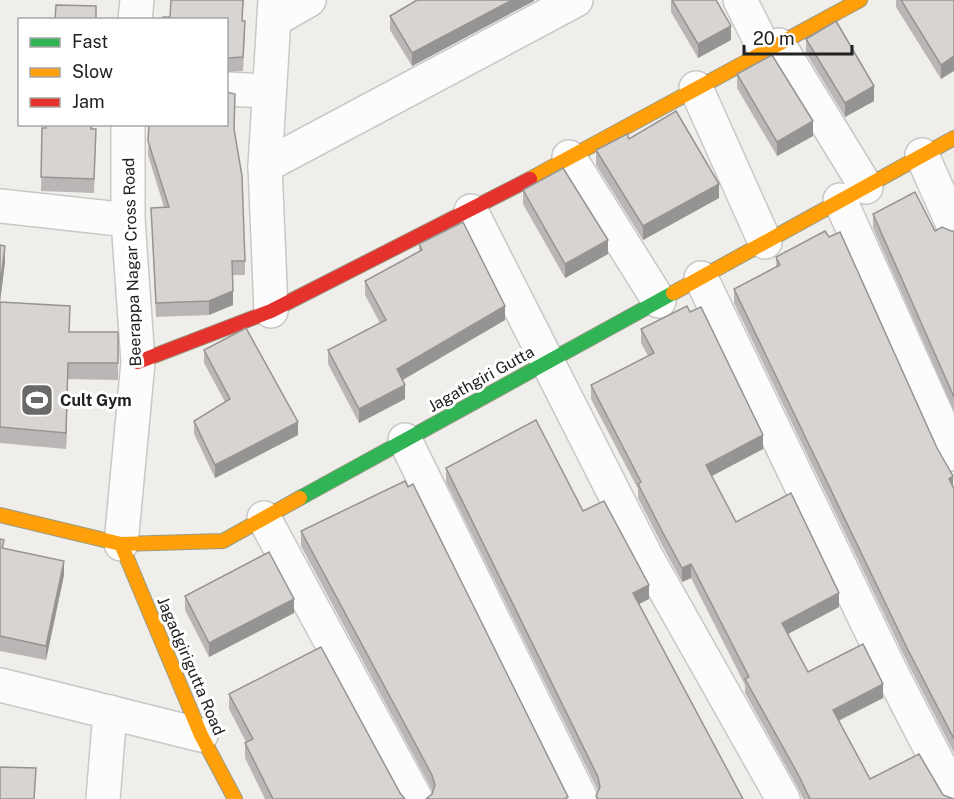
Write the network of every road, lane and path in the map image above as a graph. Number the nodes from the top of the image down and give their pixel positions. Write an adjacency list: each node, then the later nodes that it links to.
1 (137, 0): 7 (street)
2 (309, 0): 6 (street)
3 (576, 0): 16 (street)
4 (740, 0): 8 (street)
5 (860, 0): 8 (street)
6 (275, 10): 11 (street)
7 (135, 18)
8 (772, 49): 9 (street); 17 (street)
9 (696, 88): 15 (street); 22 (street)
10 (228, 89): 11 (street)
11 (268, 91): 16 (street)
12 (128, 126): 20 (street, Beerappa Nagar Cross Road)
13 (954, 138): 14 (street, Jagathgiri Gutta)
14 (922, 156): 17 (street, Jagathgiri Gutta); 21 (street)
15 (569, 157): 19 (street); 24 (street)
16 (265, 166): 25 (street)
17 (853, 194): 22 (street, Jagathgiri Gutta); 29 (street)
18 (0, 206): 20 (street)
19 (471, 211): 25 (street); 27 (street)
20 (128, 220): 26 (street, Beerappa Nagar Cross Road)
21 (954, 227)
22 (765, 242): 23 (street, Jagathgiri Gutta)
23 (700, 278): 24 (street, Jagathgiri Gutta); 36 (street)
24 (659, 301): 27 (street, Jagathgiri Gutta)
25 (271, 311): 26 (street)
26 (138, 362): 32 (street, Beerappa Nagar Cross Road)
27 (546, 363): 28 (street, Jagathgiri Gutta); 41 (street)
28 (405, 440): 31 (street, Jagathgiri Gutta); 40 (street)
29 (954, 454)
30 (0, 515): 32 (street, Jagathgiri Gutta)
31 (264, 518): 32 (street, Jagathgiri Gutta); 39 (street)
32 (122, 544): 35 (street, Jagadgirigutta Road)
33 (0, 685): 34 (street)
34 (110, 712): 35 (street); 37 (street)
35 (201, 735): 38 (street, Jagadgirigutta Road)
36 (954, 794)
37 (103, 799)
38 (236, 799)
39 (416, 799)
40 (580, 799)
41 (783, 799)

